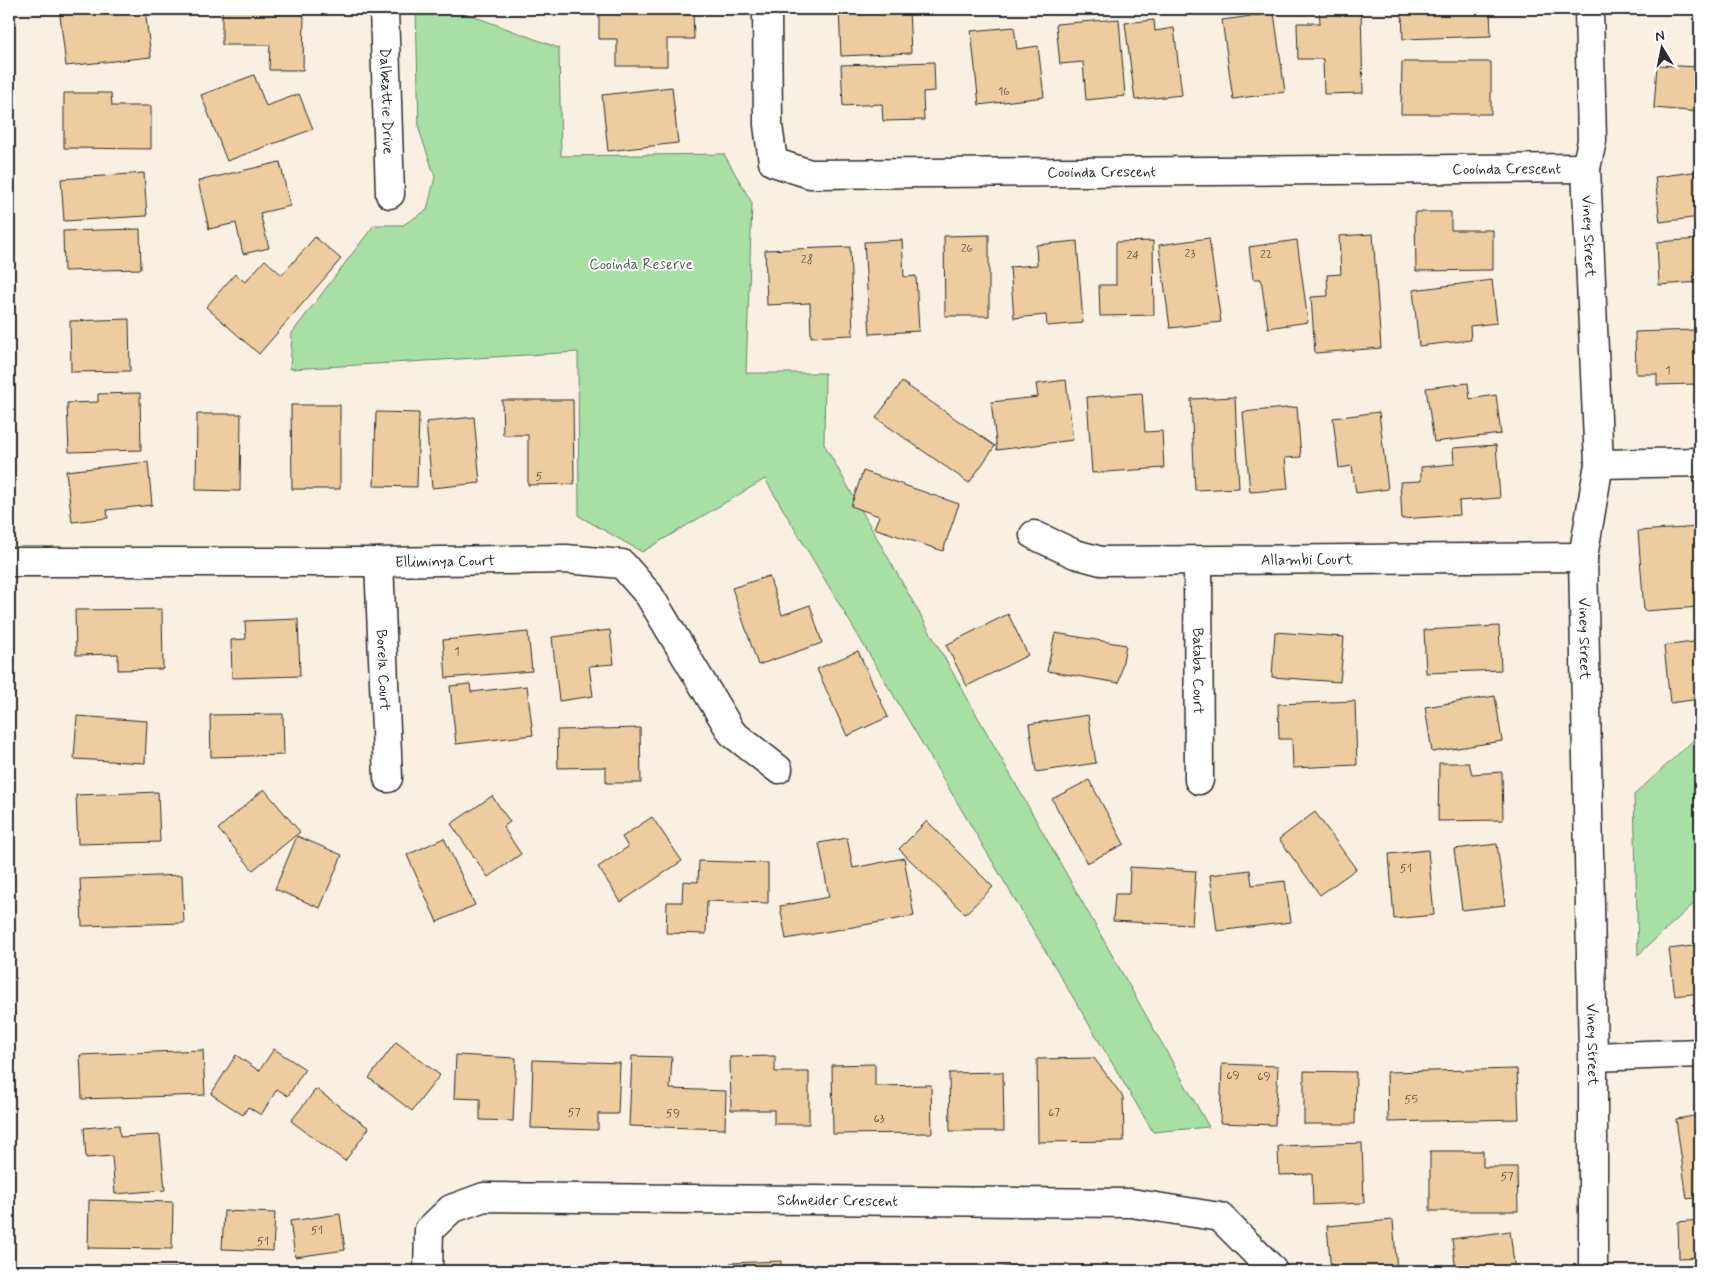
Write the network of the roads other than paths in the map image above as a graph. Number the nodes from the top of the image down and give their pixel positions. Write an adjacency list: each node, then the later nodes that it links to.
1 (384, 9): 5 (street, Dalbeattie Drive)
2 (767, 9): 4 (street, Cooinda Crescent)
3 (1589, 9): 4 (street, Viney Street)
4 (1586, 168): 7 (street, Viney Street)
5 (390, 194)
6 (1700, 462): 7 (street)
7 (1599, 464): 9 (street, Viney Street)
8 (1034, 535): 10 (street, Allambi Court)
9 (1583, 558): 10 (street, Allambi Court); 17 (street, Viney Street)
10 (1198, 561): 15 (street, Bataba Court)
11 (9, 562): 12 (street, Elliminya Court)
12 (380, 562): 13 (street, Elliminya Court); 14 (street, Borela Court)
13 (778, 769)
14 (388, 778)
15 (1199, 780)
16 (1700, 1053): 17 (street)
17 (1593, 1057): 20 (street, Viney Street)
18 (428, 1271): 19 (street, Schneider Crescent)
19 (1273, 1271)
20 (1594, 1271)

